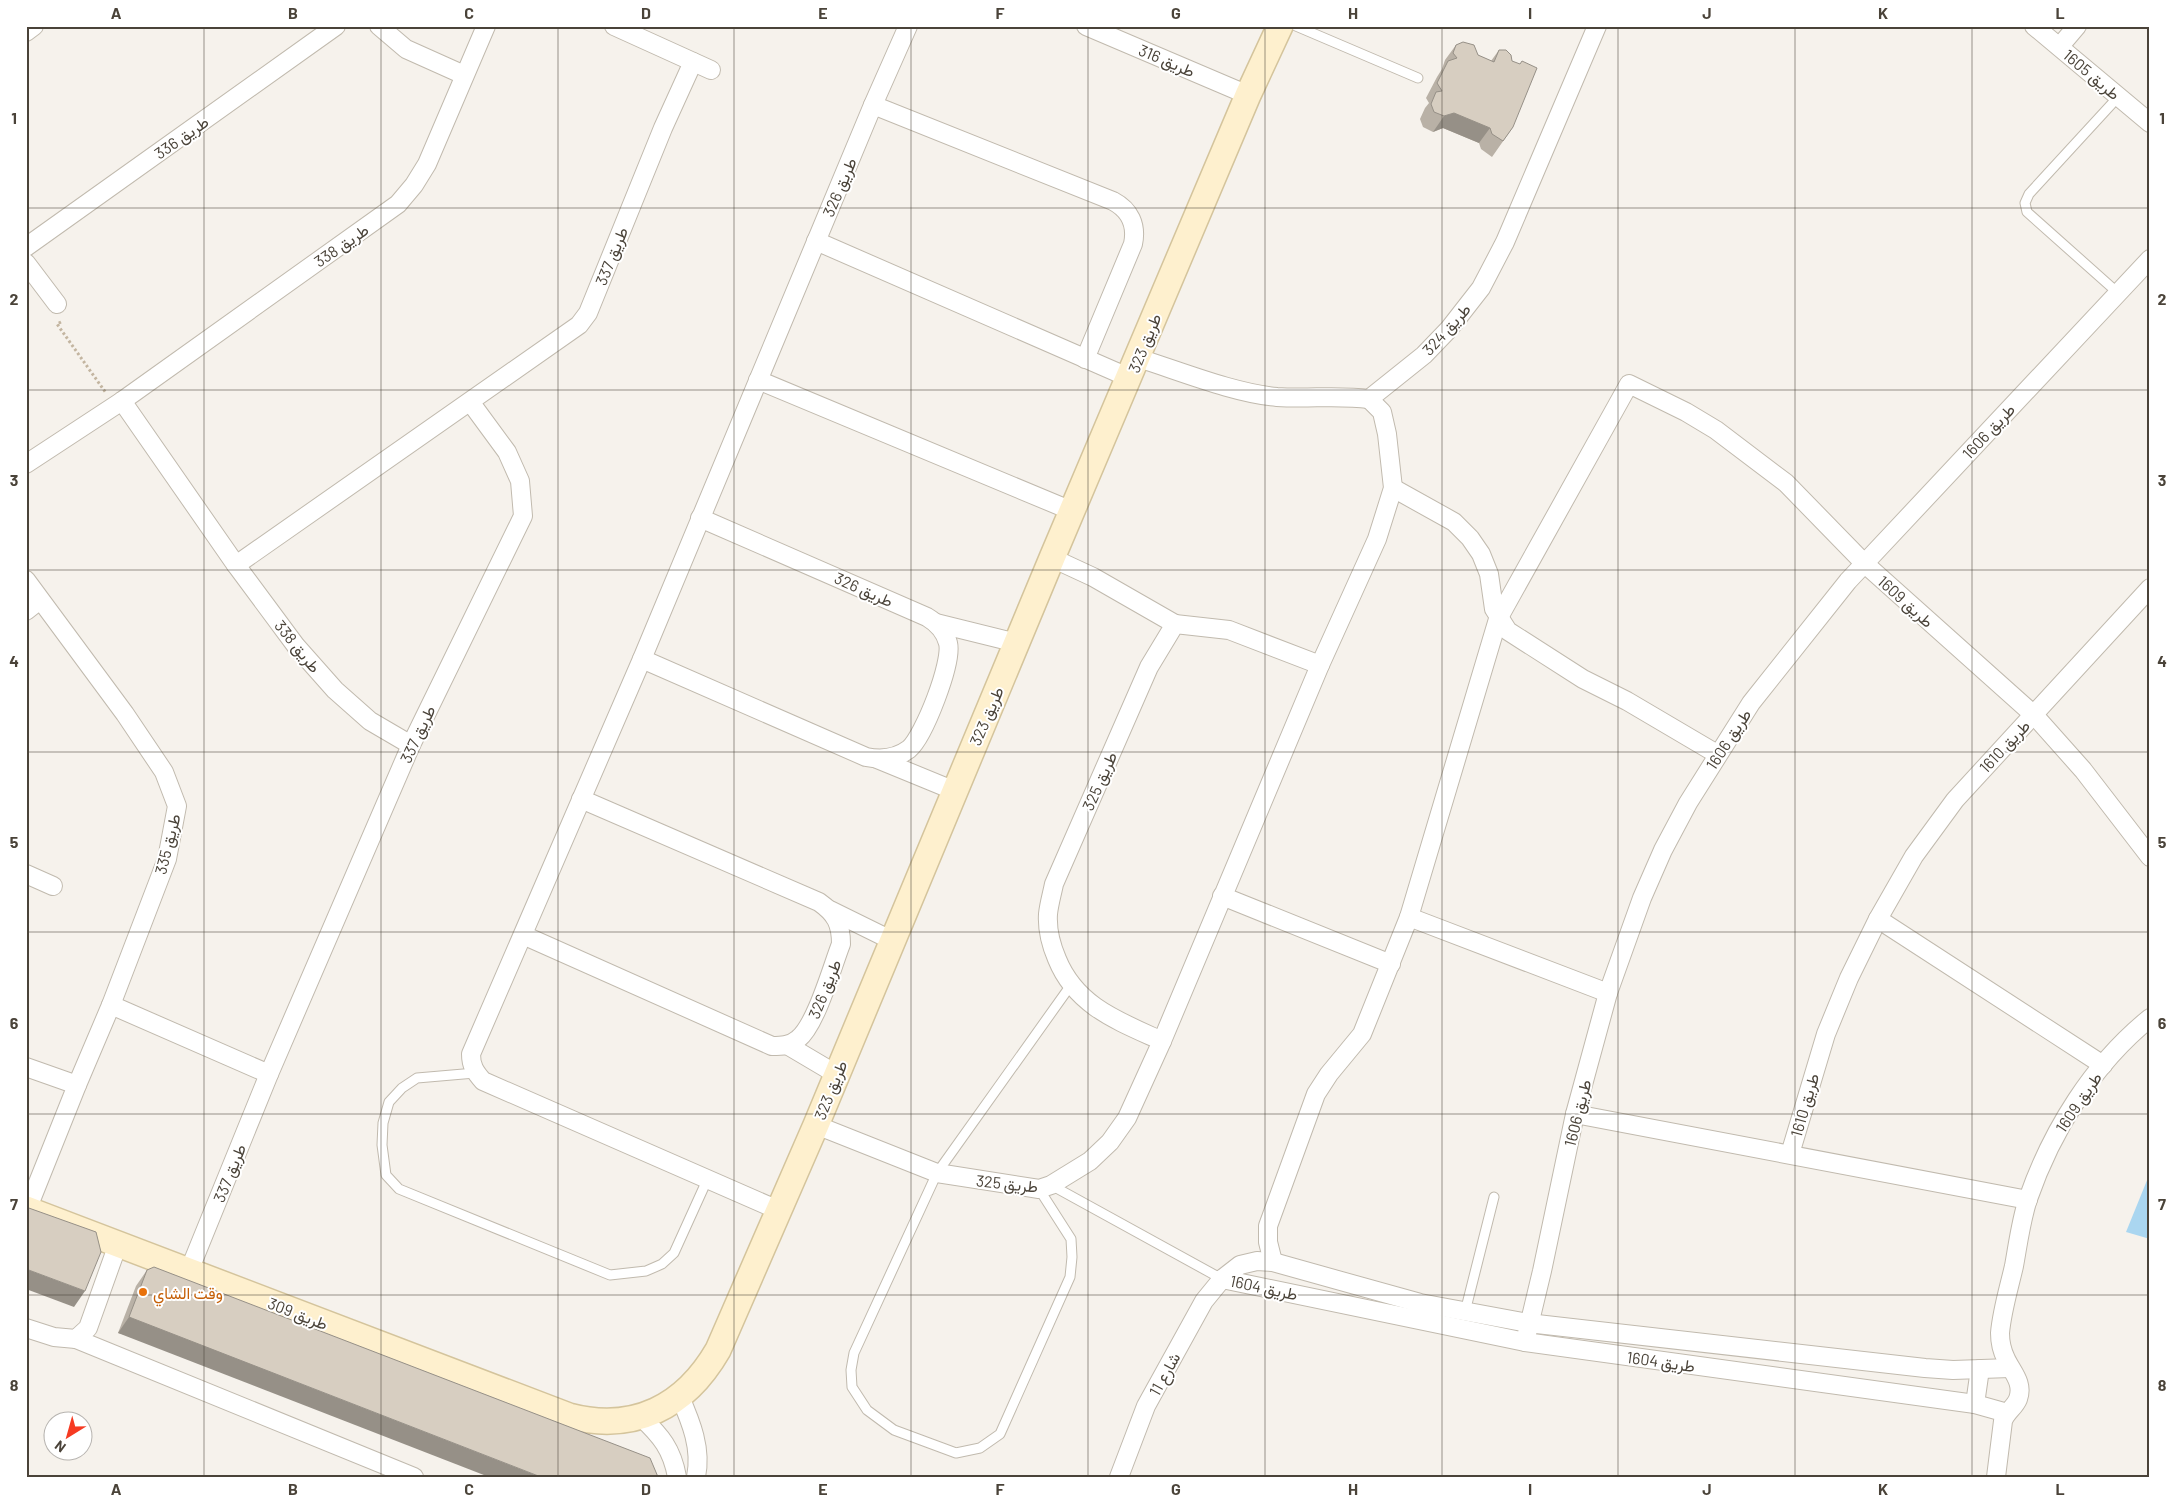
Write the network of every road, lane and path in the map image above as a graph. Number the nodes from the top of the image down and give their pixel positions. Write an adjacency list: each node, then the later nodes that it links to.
1 (34, 26): 13 (street)
2 (336, 26): 24 (street, طريق 336)
3 (379, 26): 17 (street)
4 (486, 26): 17 (street, طريق 338)
5 (614, 26): 15 (street)
6 (908, 26): 21 (street, طريق 326)
7 (1280, 26): 19 (street, طريق 323)
8 (1296, 26): 18 (lane)
9 (1597, 26): 32 (street, طريق 324)
10 (2034, 26): 14 (street, طريق 1605)
11 (2077, 26): 14 (street)
12 (1096, 28): 19 (street, طريق 316)
13 (26, 32)
14 (2060, 46): 20 (street, طريق 1605)
15 (693, 62): 16 (street); 34 (street, طريق 337)
16 (710, 70)
17 (464, 75): 33 (street, طريق 338)
18 (1418, 78)
19 (1248, 94): 30 (street, طريق 323)
20 (2119, 96): 22 (street, طريق 1605); 27 (lane)
21 (873, 105): 23 (street, طريق 326); 29 (street)
22 (2150, 123)
23 (816, 241): 29 (street); 31 (street, طريق 326)
24 (26, 247)
25 (2150, 259): 27 (street, طريق 1606)
26 (26, 262): 28 (street)
27 (2118, 293): 40 (street, طريق 1606)
28 (57, 304): 33 (path)
29 (1085, 359): 30 (street)
30 (1134, 368): 32 (street); 37 (street, طريق 323)
31 (758, 380): 37 (street); 38 (street, طريق 326)
32 (1369, 398): 36 (street, طريق 325)
33 (118, 403): 35 (street, طريق 338); 41 (street, طريق 338)
34 (471, 403): 41 (street, طريق 337); 52 (street, طريق 337)
35 (26, 464)
36 (1393, 488): 45 (street); 50 (street, طريق 325)
37 (1072, 511): 39 (street, طريق 323)
38 (700, 518): 46 (street, طريق 326); 49 (street, طريق 326)
39 (1052, 558): 47 (street); 48 (street, طريق 323)
40 (1864, 563): 45 (street, طريق 1609); 51 (street, طريق 1609); 53 (street, طريق 1606)
41 (236, 565): 52 (street, طريق 338)
42 (26, 580): 44 (street, طريق 335)
43 (2150, 588): 51 (street, طريق 1610)
44 (33, 606): 69 (street, طريق 335)
45 (1498, 619): 53 (street); 62 (street)
46 (936, 623): 48 (street, طريق 326); 54 (street)
47 (1175, 624): 50 (street); 67 (street, طريق 325)
48 (1017, 643): 55 (street, طريق 323)
49 (642, 659): 54 (street); 56 (street, طريق 326)
50 (1320, 665): 60 (street, طريق 325)
51 (2034, 715): 57 (street, طريق 1609); 63 (street, طريق 1610)
52 (411, 745): 76 (street, طريق 337)
53 (1717, 754): 68 (street, طريق 1606)
54 (877, 759): 55 (street)
55 (955, 791): 65 (street, طريق 323)
56 (581, 799): 61 (street); 64 (street, طريق 326)
57 (2150, 857)
58 (26, 874): 59 (street)
59 (53, 886)
60 (1222, 896): 66 (street); 71 (street, طريق 325)
61 (830, 910): 65 (street); 72 (street, طريق 326)
62 (1409, 918): 66 (street); 68 (street)
63 (1878, 919): 73 (street); 81 (street, طريق 1610)
64 (523, 935): 72 (street); 75 (street, طريق 326)
65 (893, 940): 77 (street, طريق 323)
66 (1391, 964): 90 (street)
67 (1071, 985): 71 (street, طريق 325); 82 (lane)
68 (1608, 993): 79 (street, طريق 1606)
69 (112, 1005): 76 (street); 78 (street, طريق 335)
70 (2150, 1018): 73 (street, طريق 1609)
71 (1162, 1042): 84 (street, طريق 325)
72 (786, 1045): 77 (street)
73 (2103, 1065): 86 (street, طريق 1609)
74 (26, 1067): 78 (street)
75 (475, 1073): 83 (street); 83 (lane)
76 (268, 1074): 91 (street, طريق 337)
77 (836, 1074): 80 (street, طريق 323)
78 (77, 1085): 87 (street, طريق 335)
79 (1575, 1114): 81 (street, طريق 1610); 94 (street, طريق 1606)
80 (816, 1125): 82 (street, طريق 325); 88 (street, طريق 323)
81 (1790, 1154): 86 (street, طريق 1610)
82 (937, 1173): 84 (street, طريق 325); 84 (lane)
83 (708, 1178): 88 (street)
84 (1045, 1187): 92 (lane)
85 (1494, 1197): 93 (lane)
86 (2028, 1200): 98 (street)
87 (27, 1210): 89 (street, طريق 309)
88 (778, 1210): 100 (street, طريق 323)
89 (118, 1244): 91 (street, طريق 309); 96 (street)
90 (1273, 1262): 92 (street, طريق 1604); 93 (street, طريق 1604)
91 (189, 1271): 103 (street, طريق 309)
92 (1222, 1279): 97 (street, طريق 1604); 108 (street, شارع 11)
93 (1465, 1312): 94 (street, طريق 1604)
94 (1528, 1323): 97 (street, طريق 1606); 99 (street, طريق 1604)
95 (26, 1328): 96 (street)
96 (76, 1339): 105 (street)
97 (1525, 1342): 101 (street, طريق 1604)
98 (2010, 1368): 99 (street, طريق 1604); 102 (street)
99 (1980, 1369): 101 (street)
100 (680, 1397): 104 (street, طريق 323); 107 (street)
101 (1974, 1404): 102 (street, طريق 1604)
102 (2007, 1413): 109 (street)
103 (569, 1416): 104 (street, طريق 323)
104 (641, 1417): 106 (street)
105 (412, 1476)
106 (677, 1477)
107 (696, 1477)
108 (1119, 1477)
109 (1996, 1477)

